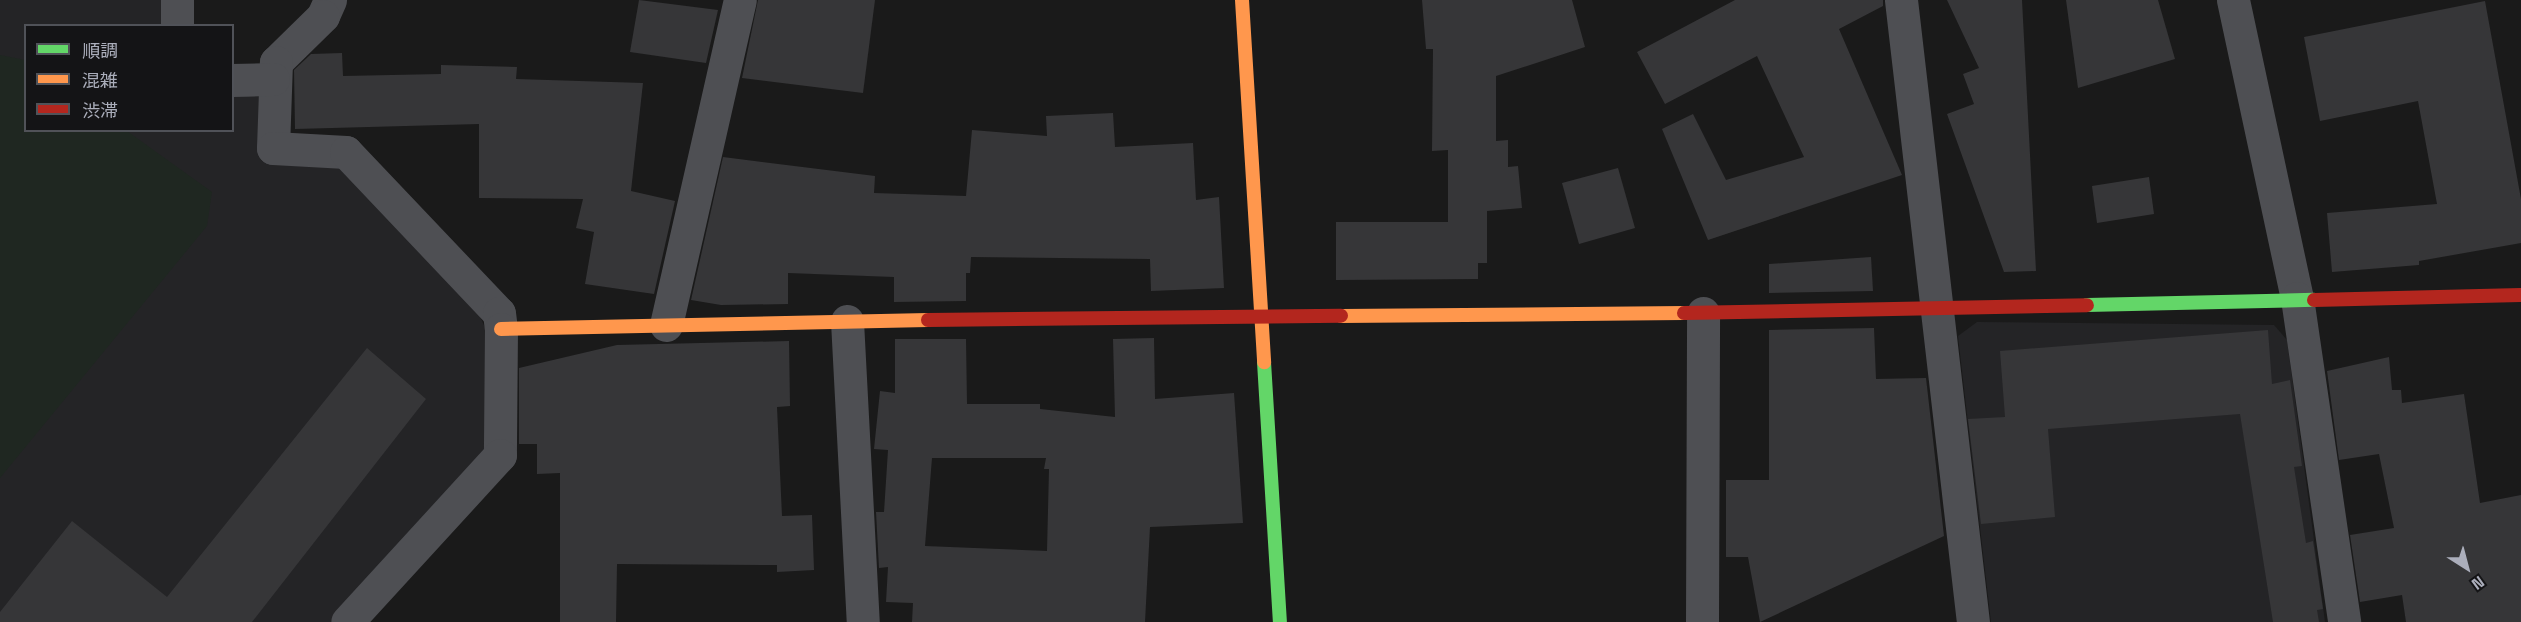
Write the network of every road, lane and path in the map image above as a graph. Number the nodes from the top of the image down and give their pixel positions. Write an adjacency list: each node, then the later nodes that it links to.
1 (177, 0): 7 (street)
2 (330, 0): 8 (street)
3 (740, 0): 16 (street)
4 (1242, 0): 14 (street)
5 (1901, 0): 12 (street)
6 (2233, 0): 11 (street)
7 (177, 24)
8 (273, 79): 9 (street); 17 (street)
9 (234, 80)
10 (2521, 295): 11 (street)
11 (2297, 298): 12 (street); 23 (street)
12 (1937, 307): 13 (street); 22 (street)
13 (1703, 313): 14 (street); 21 (street)
14 (1261, 320): 15 (street); 20 (street)
15 (847, 321): 16 (street); 19 (street)
16 (666, 325): 17 (street)
17 (501, 329): 18 (street)
18 (347, 622)
19 (863, 622)
20 (1280, 622)
21 (1702, 622)
22 (1973, 622)
23 (2344, 622)

